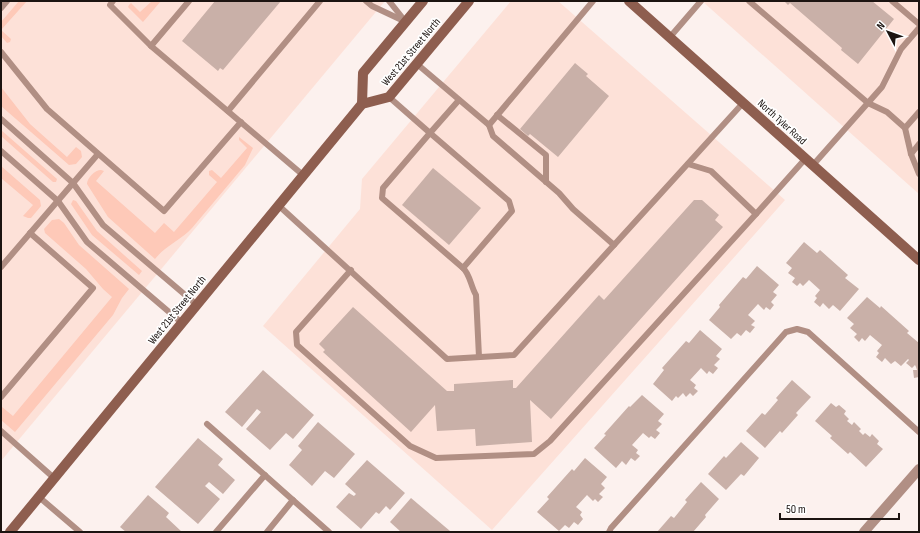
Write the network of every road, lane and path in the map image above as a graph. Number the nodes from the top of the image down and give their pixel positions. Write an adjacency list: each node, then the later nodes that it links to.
1 (7, 1): 14 (lane)
2 (113, 1): 19 (lane)
3 (189, 1): 19 (lane)
4 (320, 1): 27 (lane)
5 (366, 1): 15 (lane)
6 (389, 1): 15 (lane)
7 (423, 1): 15 (main road, West 21st Street North)
8 (469, 1): 21 (main road, West 21st Street North)
9 (592, 1): 29 (lane)
10 (629, 1): 18 (main road, North Tyler Road)
11 (701, 1): 18 (lane)
12 (749, 1): 25 (lane)
13 (892, 1): 16 (lane)
14 (1, 8)
15 (406, 22): 26 (main road, West 21st Street North)
16 (919, 24)
17 (919, 28): 25 (lane)
18 (670, 37): 24 (main road, North Tyler Road)
19 (151, 46): 27 (lane)
20 (1, 52): 37 (lane)
21 (417, 64): 22 (main road, West 21st Street North); 23 (lane)
22 (389, 97): 26 (main road, West 21st Street North); 34 (lane)
23 (459, 100): 32 (lane); 34 (lane)
24 (743, 103): 39 (main road, North Tyler Road); 40 (lane)
25 (868, 103): 33 (lane); 39 (lane)
26 (362, 104): 42 (main road, West 21st Street North)
27 (228, 111): 31 (lane)
28 (919, 112): 33 (lane)
29 (498, 115): 32 (lane); 43 (lane)
30 (1, 118): 44 (lane)
31 (241, 122): 37 (lane); 42 (lane)
32 (489, 125): 43 (lane)
33 (905, 128): 38 (lane)
34 (430, 133): 52 (lane); 52 (lane)
35 (919, 144): 38 (lane)
36 (1, 151): 45 (lane)
37 (98, 154): 44 (lane)
38 (911, 154): 41 (lane)
39 (809, 162): 47 (lane); 50 (main road, North Tyler Road)
40 (688, 164): 47 (lane); 49 (lane)
41 (919, 174)
42 (303, 175): 46 (main road, West 21st Street North)
43 (546, 182): 49 (lane)
44 (73, 183): 45 (lane); 54 (lane)
45 (58, 201): 48 (lane); 55 (lane)
46 (278, 205): 53 (lane); 54 (main road, West 21st Street North)
47 (756, 214): 53 (lane)
48 (30, 233): 51 (lane); 57 (lane)
49 (614, 245): 56 (lane)
50 (919, 260)
51 (1, 267)
52 (463, 268): 56 (lane)
53 (351, 270): 56 (lane)
54 (197, 305): 55 (main road, West 21st Street North)
55 (182, 323): 63 (main road, West 21st Street North)
56 (479, 357)
57 (1, 397)
58 (207, 424): 62 (lane)
59 (1, 431): 63 (lane)
60 (919, 432): 71 (lane)
61 (919, 469): 72 (street)
62 (265, 475): 65 (lane); 66 (lane)
63 (54, 478): 64 (main road, West 21st Street North)
64 (39, 496): 67 (main road, West 21st Street North); 68 (lane)
65 (293, 500): 69 (lane); 70 (lane)
66 (218, 531)
67 (10, 532)
68 (80, 532)
69 (267, 532)
70 (329, 532)
71 (609, 532)
72 (864, 532)

